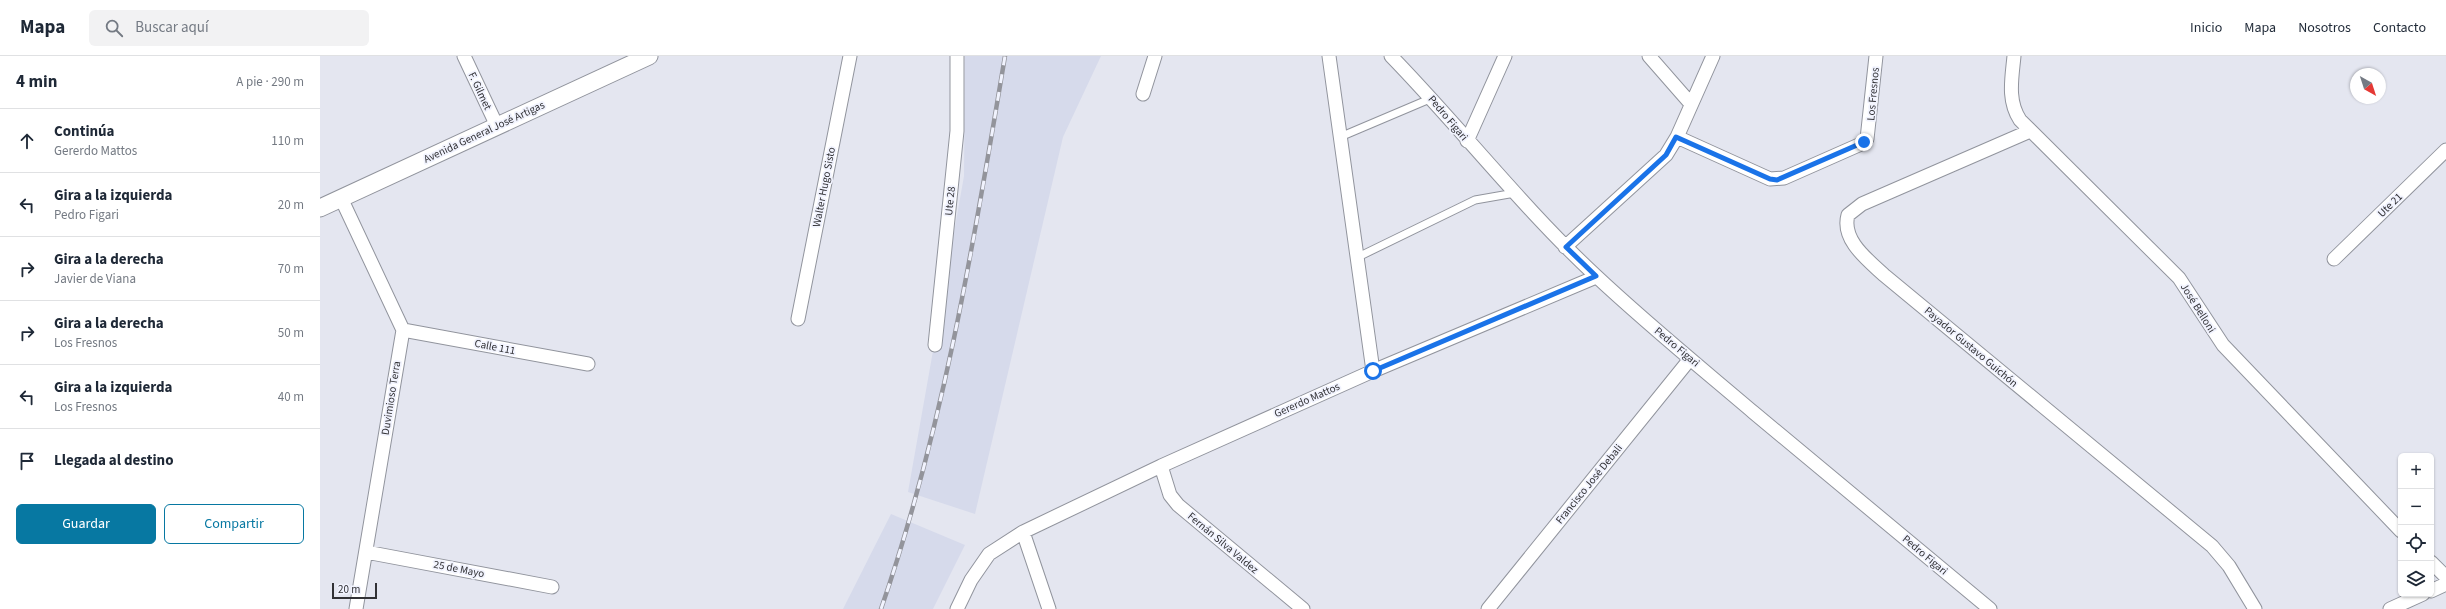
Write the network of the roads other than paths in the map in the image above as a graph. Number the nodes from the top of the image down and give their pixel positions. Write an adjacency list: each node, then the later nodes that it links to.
1 (464, 56): 16 (street, F. Gilmet)
2 (648, 56): 16 (street, Avenida General José Artigas)
3 (850, 56): 29 (street, Walter Hugo Sisto)
4 (957, 56): 31 (street, Ute 28)
5 (1155, 56): 13 (street)
6 (1329, 56): 18 (street)
7 (1391, 56): 14 (street, Pedro Figari)
8 (1504, 56): 20 (street)
9 (1649, 56): 15 (street)
10 (1713, 56): 15 (street)
11 (1876, 56): 19 (street, Los Fresnos)
12 (2014, 56): 17 (street, José Belloni)
13 (1143, 94)
14 (1432, 98): 18 (lane); 20 (street, Pedro Figari)
15 (1691, 104): 19 (street)
16 (497, 126): 23 (street, Avenida General José Artigas)
17 (2030, 131): 36 (street, José Belloni); 51 (street, Payador Gustavo Guichón)
18 (1340, 137): 26 (street)
19 (1676, 137): 25 (street)
20 (1467, 141): 22 (street, Pedro Figari)
21 (2446, 150): 27 (street, Ute 21)
22 (1515, 193): 25 (street, Pedro Figari); 26 (lane)
23 (341, 198): 24 (street, Avenida General José Artigas); 30 (street)
24 (320, 208)
25 (1566, 247): 28 (street, Pedro Figari)
26 (1356, 258): 34 (street)
27 (2334, 260)
28 (1596, 276): 32 (street, Pedro Figari); 34 (street, Gererdo Mattos)
29 (798, 319)
30 (403, 330): 33 (street, Calle 111); 38 (street, Duvimioso Terra)
31 (935, 345)
32 (1690, 359): 49 (street, Francisco José Debali); 50 (street, Pedro Figari)
33 (588, 364)
34 (1373, 371): 35 (street, Gererdo Mattos)
35 (1161, 466): 37 (street, Gererdo Mattos); 48 (street, Fernán Silva Valdez)
36 (2398, 528)
37 (1023, 532): 46 (street, Gererdo Mattos); 47 (street)
38 (366, 552): 42 (street, 25 de Mayo); 45 (street, Duvimioso Terra)
39 (2434, 565): 40 (street)
40 (2446, 577)
41 (2446, 584): 43 (street)
42 (552, 587)
43 (2434, 590)
44 (2416, 597): 52 (street)
45 (356, 609)
46 (957, 609)
47 (1049, 609)
48 (1303, 609)
49 (1488, 609)
50 (1990, 609)
51 (2254, 609)
52 (2390, 609)

